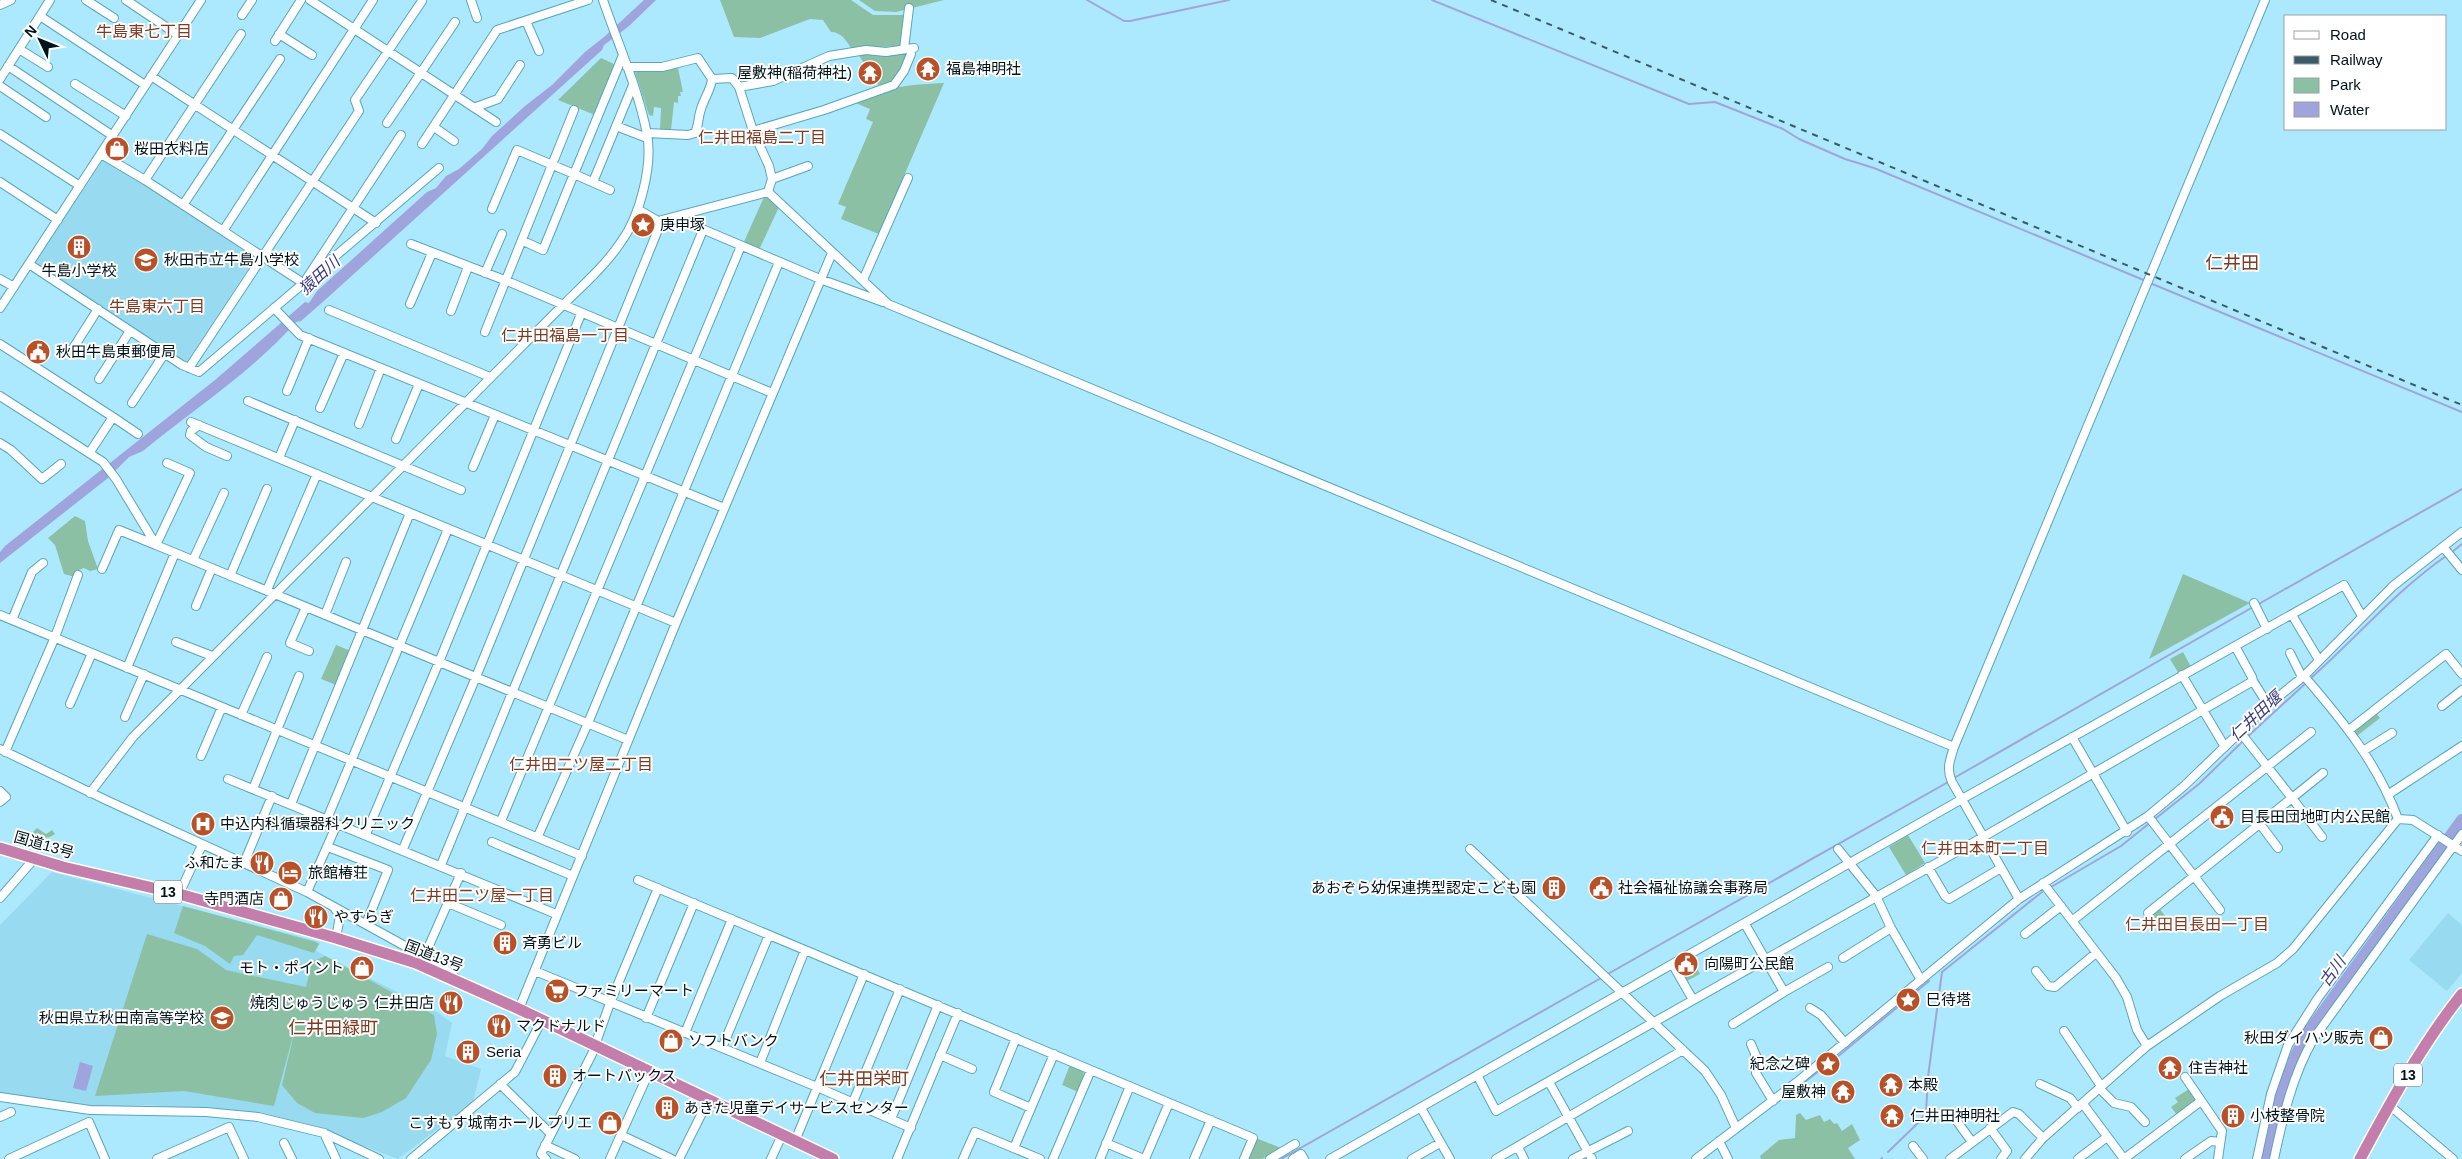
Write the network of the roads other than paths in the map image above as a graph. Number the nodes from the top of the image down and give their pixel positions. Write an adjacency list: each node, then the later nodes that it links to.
1 (11, 0): 16 (street)
2 (50, 0): 19 (street)
3 (86, 0): 20 (street)
4 (126, 0): 26 (street)
5 (200, 0): 26 (street)
6 (252, 0): 18 (street)
7 (301, 0): 31 (street)
8 (310, 0): 15 (street)
9 (373, 0): 24 (street)
10 (471, 0): 21 (street)
11 (588, 0): 22 (street)
12 (603, 0): 32 (street)
13 (2265, 0): 235 (street)
14 (422, 1): 30 (street)
15 (323, 4): 24 (street)
16 (0, 5)
17 (909, 8): 28 (street)
18 (242, 15)
19 (40, 16): 27 (street); 43 (street)
20 (114, 18)
21 (477, 18)
22 (526, 21): 29 (street); 47 (street)
23 (455, 22): 38 (street)
24 (353, 29): 30 (street); 66 (street)
25 (241, 34): 48 (street)
26 (178, 35): 39 (street)
27 (19, 49): 35 (street); 37 (street)
28 (910, 49): 46 (street); 58 (street)
29 (539, 50)
30 (388, 52): 38 (street); 74 (street)
31 (312, 55)
32 (623, 55): 36 (street); 70 (street)
33 (280, 59): 57 (street)
34 (520, 65): 49 (street)
35 (8, 66): 40 (street); 61 (street)
36 (627, 67): 41 (street); 44 (street)
37 (48, 68)
38 (422, 72): 47 (street); 54 (street)
39 (151, 76): 43 (street); 48 (street)
40 (0, 79)
41 (712, 79): 46 (street); 62 (street)
42 (75, 84): 52 (street)
43 (146, 85): 52 (street)
44 (633, 85): 55 (street); 62 (street)
45 (0, 86): 51 (street)
46 (739, 87): 58 (street)
47 (456, 94): 49 (street); 56 (street)
48 (195, 104): 57 (street); 73 (street)
49 (476, 107): 53 (street)
50 (574, 110): 67 (street)
51 (46, 116)
52 (126, 116): 61 (street)
53 (496, 122)
54 (387, 123)
55 (616, 126): 62 (street); 76 (street)
56 (434, 127): 63 (street); 64 (street)
57 (233, 130): 66 (street); 80 (street)
58 (753, 131): 72 (street)
59 (0, 134): 77 (street)
60 (401, 135): 81 (street)
61 (113, 136): 65 (street)
62 (647, 136): 83 (street)
63 (454, 141)
64 (422, 144)
65 (101, 154): 73 (street); 77 (street)
66 (272, 155): 74 (street); 89 (street)
67 (554, 166): 70 (street); 82 (street); 91 (street)
68 (808, 166): 72 (street)
69 (440, 168): 87 (street)
70 (574, 174): 76 (street); 91 (street)
71 (908, 178): 103 (street)
72 (772, 179): 79 (street)
73 (145, 180): 80 (street)
74 (311, 181): 81 (street); 96 (street)
75 (0, 182): 85 (street)
76 (593, 182): 78 (street)
77 (80, 186): 85 (street)
78 (610, 190)
79 (768, 192): 84 (street); 94 (street)
80 (183, 206): 89 (street)
81 (352, 207): 87 (street); 105 (street)
82 (492, 209)
83 (639, 210): 86 (street); 109 (street)
84 (674, 218): 86 (street); 88 (street)
85 (58, 220): 98 (street)
86 (662, 220): 116 (street)
87 (376, 224): 105 (street)
88 (703, 230): 93 (street); 121 (street)
89 (223, 231): 96 (street)
90 (502, 234): 100 (street)
91 (523, 241): 104 (street)
92 (410, 244): 95 (street)
93 (741, 246): 97 (street); 125 (street)
94 (832, 252): 101 (street); 103 (street)
95 (432, 253): 99 (street); 107 (street)
96 (263, 257): 105 (street); 126 (street)
97 (779, 262): 101 (street); 128 (street)
98 (29, 264): 106 (street); 112 (street)
99 (468, 267): 100 (street); 114 (street)
100 (485, 273): 104 (street)
101 (820, 278): 108 (street); 133 (street)
102 (0, 279): 106 (street)
103 (863, 280): 108 (street)
104 (507, 281): 109 (street); 118 (street)
105 (303, 284): 111 (street)
106 (14, 288): 110 (street)
107 (410, 304)
108 (888, 304): 235 (street)
109 (562, 306): 115 (street); 129 (street)
110 (0, 308)
111 (274, 308): 119 (street); 126 (street)
112 (98, 309): 117 (street); 122 (street)
113 (329, 310): 129 (street)
114 (451, 310)
115 (581, 314): 116 (street); 143 (street)
116 (619, 330): 121 (street); 147 (street)
117 (130, 331): 123 (street); 130 (street)
118 (485, 332)
119 (309, 338): 124 (street); 132 (street)
120 (0, 344): 140 (street)
121 (656, 345): 125 (street); 151 (street)
122 (72, 350)
123 (165, 353): 126 (street); 136 (street)
124 (344, 353): 127 (street); 138 (street)
125 (693, 360): 128 (street); 157 (street)
126 (189, 368)
127 (381, 368): 131 (street); 142 (street)
128 (731, 376): 133 (street); 160 (street)
129 (490, 377): 137 (street)
130 (99, 380)
131 (419, 384): 137 (street); 145 (street)
132 (287, 391)
133 (772, 393): 163 (street)
134 (0, 396): 148 (street)
135 (248, 401): 141 (street)
136 (132, 403)
137 (465, 403): 139 (street); 154 (street)
138 (320, 408)
139 (495, 415): 143 (street); 155 (street)
140 (113, 418): 144 (street); 148 (street)
141 (295, 420): 150 (street); 154 (street)
142 (359, 424)
143 (532, 430): 147 (street); 167 (street)
144 (138, 434)
145 (396, 439)
146 (0, 443): 153 (street)
147 (570, 445): 151 (street); 172 (street)
148 (90, 452): 168 (street)
149 (227, 456): 150 (street)
150 (279, 458): 156 (street)
151 (608, 461): 157 (street); 180 (street)
152 (167, 463): 168 (street)
153 (61, 464)
154 (403, 466): 159 (street); 162 (street)
155 (473, 468)
156 (317, 474): 162 (street); 182 (street)
157 (646, 476): 160 (street); 181 (street)
158 (267, 489): 179 (street)
159 (461, 490)
160 (683, 492): 163 (street); 184 (street)
161 (224, 493): 171 (street)
162 (373, 497): 164 (street); 182 (street)
163 (724, 508): 192 (street)
164 (410, 513): 165 (street); 194 (street)
165 (448, 529): 167 (street); 197 (street)
166 (2462, 532): 169 (street)
167 (486, 544): 172 (street); 205 (street)
168 (156, 545): 170 (street); 176 (street)
169 (2444, 548): 177 (street); 190 (street)
170 (175, 553): 171 (street); 206 (street)
171 (193, 560): 175 (street)
172 (524, 560): 180 (street); 212 (street)
173 (346, 562): 188 (street)
174 (43, 563): 191 (street)
175 (212, 568): 179 (street); 183 (street)
176 (102, 569)
177 (2462, 570)
178 (78, 575): 195 (street)
179 (230, 576): 182 (street)
180 (562, 576): 181 (street); 216 (street)
181 (598, 591): 184 (street); 221 (street)
182 (270, 592): 186 (street); 202 (street)
183 (196, 606)
184 (635, 606): 192 (street); 225 (street)
185 (2255, 606): 193 (street)
186 (306, 607): 188 (street); 199 (street)
187 (0, 615): 191 (street)
188 (325, 615): 194 (street)
189 (2292, 615): 190 (street); 193 (street); 204 (street)
190 (2362, 616): 204 (street)
191 (12, 620): 195 (street)
192 (676, 623): 232 (street)
193 (2267, 628): 198 (street)
194 (363, 630): 197 (street); 233 (street)
195 (55, 637): 200 (street); 237 (street)
196 (176, 642): 202 (street)
197 (400, 646): 205 (street); 240 (street)
198 (2235, 646): 209 (street); 213 (street)
199 (309, 651)
200 (92, 653): 206 (street); 217 (street)
201 (2290, 653): 211 (street)
202 (212, 656): 214 (street)
203 (267, 657): 223 (street)
204 (2319, 660): 211 (street)
205 (439, 662): 212 (street); 244 (street)
206 (127, 668): 207 (street)
207 (144, 674): 214 (street); 224 (street)
208 (2462, 674): 227 (street)
209 (2182, 675): 222 (street); 230 (street)
210 (299, 676): 226 (street)
211 (2303, 676): 218 (street); 227 (street)
212 (476, 677): 216 (street); 247 (street)
213 (2252, 681): 218 (street); 222 (street)
214 (181, 690): 220 (street); 249 (street)
215 (2462, 690): 219 (street)
216 (512, 692): 221 (street); 256 (street)
217 (70, 704)
218 (2268, 705): 231 (street)
219 (2442, 706)
220 (222, 707): 223 (street); 239 (street)
221 (550, 707): 225 (street); 260 (street)
222 (2203, 711): 236 (street); 243 (street)
223 (241, 715): 226 (street)
224 (126, 717)
225 (588, 723): 232 (street); 266 (street)
226 (277, 729): 233 (street); 246 (street)
227 (2349, 730): 238 (street)
228 (2311, 732): 241 (street)
229 (2392, 733): 238 (street)
230 (2072, 737): 243 (street); 253 (street)
231 (2244, 737): 236 (street); 241 (street)
232 (628, 740): 281 (street)
233 (314, 745): 240 (street); 255 (street)
234 (2462, 746): 250 (street)
235 (1954, 747): 253 (street)
236 (2225, 747): 257 (street)
237 (2, 750): 249 (street)
238 (2364, 751): 250 (street)
239 (201, 756)
240 (352, 760): 244 (street); 259 (street)
241 (2267, 767): 252 (street); 271 (street)
242 (2323, 772): 252 (street)
243 (2093, 773): 263 (street); 267 (street)
244 (389, 775): 247 (street); 264 (street)
245 (228, 779): 246 (street)
246 (253, 789): 251 (street)
247 (428, 791): 256 (street); 277 (street)
248 (0, 792): 254 (street)
249 (90, 793): 272 (street)
250 (2389, 794): 258 (street)
251 (272, 796): 255 (street); 283 (street)
252 (2292, 798): 262 (street); 268 (street)
253 (1962, 799): 267 (street); 284 (street)
254 (0, 802)
255 (291, 804): 259 (street)
256 (464, 806): 260 (street); 285 (street)
257 (2148, 816): 263 (street); 271 (street)
258 (2398, 819): 269 (street); 347 (street)
259 (327, 820): 261 (street)
260 (501, 821): 266 (street)
261 (337, 824): 264 (street); 274 (street)
262 (2260, 824): 276 (street); 289 (street)
263 (2127, 832): 292 (street)
264 (366, 834): 277 (street)
265 (2462, 834): 273 (street)
266 (538, 836): 281 (street)
267 (1983, 836): 286 (street); 287 (street)
268 (2322, 836)
269 (2439, 836): 273 (street); 449 (street)
270 (492, 842): 290 (street)
271 (2170, 844): 289 (street); 307 (street)
272 (202, 845): 283 (street); 295 (street)
273 (2452, 845): 280 (street); 450 (street)
274 (328, 847): 294 (street); 308 (street)
275 (0, 848): 282 (highway, 国道13号 / 13)
276 (2278, 848)
277 (403, 849): 285 (street)
278 (1470, 849): 329 (street)
279 (1838, 849): 284 (street)
280 (2462, 851)
281 (582, 856): 290 (street)
282 (34, 859): 295 (highway, 国道13号 / 13); 297 (street)
283 (244, 863): 294 (street)
284 (1850, 863): 296 (street); 309 (street)
285 (441, 865): 288 (street)
286 (1928, 866): 287 (street); 296 (street)
287 (2001, 868): 298 (street)
288 (461, 873): 299 (street); 305 (street)
289 (2194, 875): 303 (street); 304 (street)
290 (573, 876): 305 (street)
291 (638, 880): 293 (street)
292 (2043, 883): 298 (street); 302 (street)
293 (658, 888): 300 (street); 332 (street)
294 (307, 892): 301 (street)
295 (179, 894): 314 (highway, 国道13号 / 13)
296 (1876, 896): 311 (street); 319 (street)
297 (0, 898)
298 (2019, 899): 325 (street)
299 (448, 903): 310 (street); 317 (street)
300 (694, 903): 306 (street); 337 (street)
301 (332, 906): 308 (street); 314 (street)
302 (2060, 906): 307 (street); 312 (street)
303 (2220, 910)
304 (2148, 913)
305 (556, 914): 322 (street)
306 (732, 919): 313 (street); 342 (street)
307 (2072, 921): 316 (street)
308 (366, 924): 317 (street)
309 (1746, 924): 319 (street); 320 (street)
310 (501, 925)
311 (1891, 928): 318 (street); 325 (street)
312 (2025, 934)
313 (769, 935): 315 (street); 348 (street)
314 (336, 938): 326 (highway, 国道13号 / 13)
315 (805, 950): 324 (street); 352 (street)
316 (2096, 953): 323 (street); 347 (street)
317 (424, 957): 326 (street)
318 (1843, 958)
319 (1765, 959): 328 (street); 330 (street)
320 (1673, 965): 329 (street); 330 (street)
321 (1828, 967): 328 (street)
322 (534, 971): 332 (street); 335 (street)
323 (2036, 971)
324 (864, 974): 327 (street); 361 (street)
325 (1920, 980): 344 (street)
326 (460, 982): 335 (highway, 国道13号 / 13)
327 (900, 989): 333 (street); 368 (street)
328 (1784, 992): 340 (street)
329 (1623, 993): 339 (street); 356 (street)
330 (1693, 1000): 339 (street)
331 (2460, 1000): 370 (highway, 13)
332 (610, 1003): 337 (street); 346 (street)
333 (938, 1005): 336 (street); 379 (street)
334 (1810, 1008): 344 (street)
335 (519, 1009): 338 (highway, 国道13号 / 13)
336 (958, 1013): 343 (street); 351 (street)
337 (646, 1018): 342 (street)
338 (542, 1020): 346 (highway, 国道13号 / 13); 359 (street)
339 (1654, 1022): 349 (street); 358 (street)
340 (1733, 1024)
341 (2064, 1031): 363 (street)
342 (685, 1033): 348 (street)
343 (1016, 1038): 350 (street); 372 (street)
344 (1845, 1043): 367 (street)
345 (1751, 1044): 367 (street)
346 (594, 1046): 355 (highway, 国道13号 / 13); 388 (street)
347 (2147, 1046): 363 (street)
348 (722, 1048): 352 (street)
349 (1683, 1050): 378 (street); 384 (street)
350 (1054, 1054): 354 (street); 372 (street)
351 (940, 1055): 353 (street); 383 (street)
352 (760, 1063): 361 (street)
353 (972, 1069)
354 (1091, 1070): 362 (street); 424 (street)
355 (649, 1072): 365 (highway, 国道13号 / 13); 389 (street)
356 (1477, 1075): 358 (street); 373 (street)
357 (2185, 1077): 366 (street)
358 (1549, 1082): 378 (street)
359 (500, 1084): 388 (street); 414 (street)
360 (2040, 1084): 371 (street)
361 (817, 1086): 368 (street); 393 (street)
362 (1130, 1086): 369 (street); 398 (street)
363 (2100, 1087): 371 (street); 382 (street)
364 (0, 1097): 374 (street)
365 (708, 1100): 390 (highway, 国道13号 / 13); 419 (street)
366 (2201, 1100): 397 (street); 446 (street)
367 (1773, 1101): 384 (street)
368 (853, 1102): 379 (street)
369 (1169, 1103): 380 (street); 426 (street)
370 (2389, 1105): 451 (highway, 13); 452 (street)
371 (2080, 1106): 391 (street); 392 (street)
372 (1031, 1108): 404 (street)
373 (1421, 1108): 395 (street); 432 (street)
374 (90, 1110): 381 (street); 387 (street)
375 (11, 1112): 377 (street)
376 (1951, 1113): 396 (street)
377 (0, 1117)
378 (1569, 1117): 403 (street); 405 (street)
379 (891, 1119): 383 (street)
380 (1211, 1120): 427 (street); 428 (street)
381 (89, 1122): 407 (street); 408 (street)
382 (2145, 1122)
383 (911, 1128): 421 (street)
384 (1736, 1128): 394 (street)
385 (1990, 1128): 392 (street); 396 (street); 443 (street)
386 (1628, 1131): 405 (street)
387 (324, 1133): 412 (street); 413 (street)
388 (551, 1134): 401 (street)
389 (621, 1135): 417 (street); 418 (street)
390 (782, 1135): 393 (highway, 国道13号 / 13); 420 (street)
391 (2107, 1137): 445 (street); 446 (street)
392 (2043, 1138): 444 (street)
393 (795, 1141): 406 (highway, 国道13号 / 13)
394 (1719, 1141): 439 (street); 440 (street)
395 (1440, 1142): 433 (street); 434 (street)
396 (1972, 1142): 442 (street)
397 (2220, 1142): 447 (street); 448 (street)
398 (1106, 1143): 425 (street); 426 (street)
399 (284, 1144): 411 (street)
400 (1295, 1144): 429 (street)
401 (545, 1145): 415 (street); 416 (street)
402 (1913, 1146): 441 (street)
403 (1518, 1147): 435 (street); 436 (street)
404 (1014, 1148): 422 (street); 423 (street)
405 (1588, 1151): 437 (street); 438 (street)
406 (825, 1157)
407 (9, 1159)
408 (105, 1159)
409 (157, 1159): 410 (street)
410 (244, 1159)
411 (292, 1159)
412 (336, 1159)
413 (379, 1159)
414 (411, 1159)
415 (546, 1159)
416 (575, 1159)
417 (610, 1159)
418 (672, 1159)
419 (679, 1159)
420 (771, 1159)
421 (897, 1159)
422 (963, 1159)
423 (1040, 1159)
424 (1053, 1159)
425 (1100, 1159)
426 (1145, 1159)
427 (1194, 1159)
428 (1244, 1159)
429 (1270, 1159)
430 (1293, 1159): 431 (street)
431 (1304, 1159)
432 (1330, 1159)
433 (1412, 1159)
434 (1450, 1159)
435 (1496, 1159)
436 (1524, 1159)
437 (1573, 1159)
438 (1592, 1159)
439 (1696, 1159)
440 (1728, 1159)
441 (1923, 1159)
442 (1950, 1159)
443 (2001, 1159)
444 (2025, 1159)
445 (2078, 1159)
446 (2124, 1159)
447 (2185, 1159)
448 (2218, 1159)
449 (2257, 1159)
450 (2274, 1159)
451 (2360, 1159)
452 (2453, 1159)

